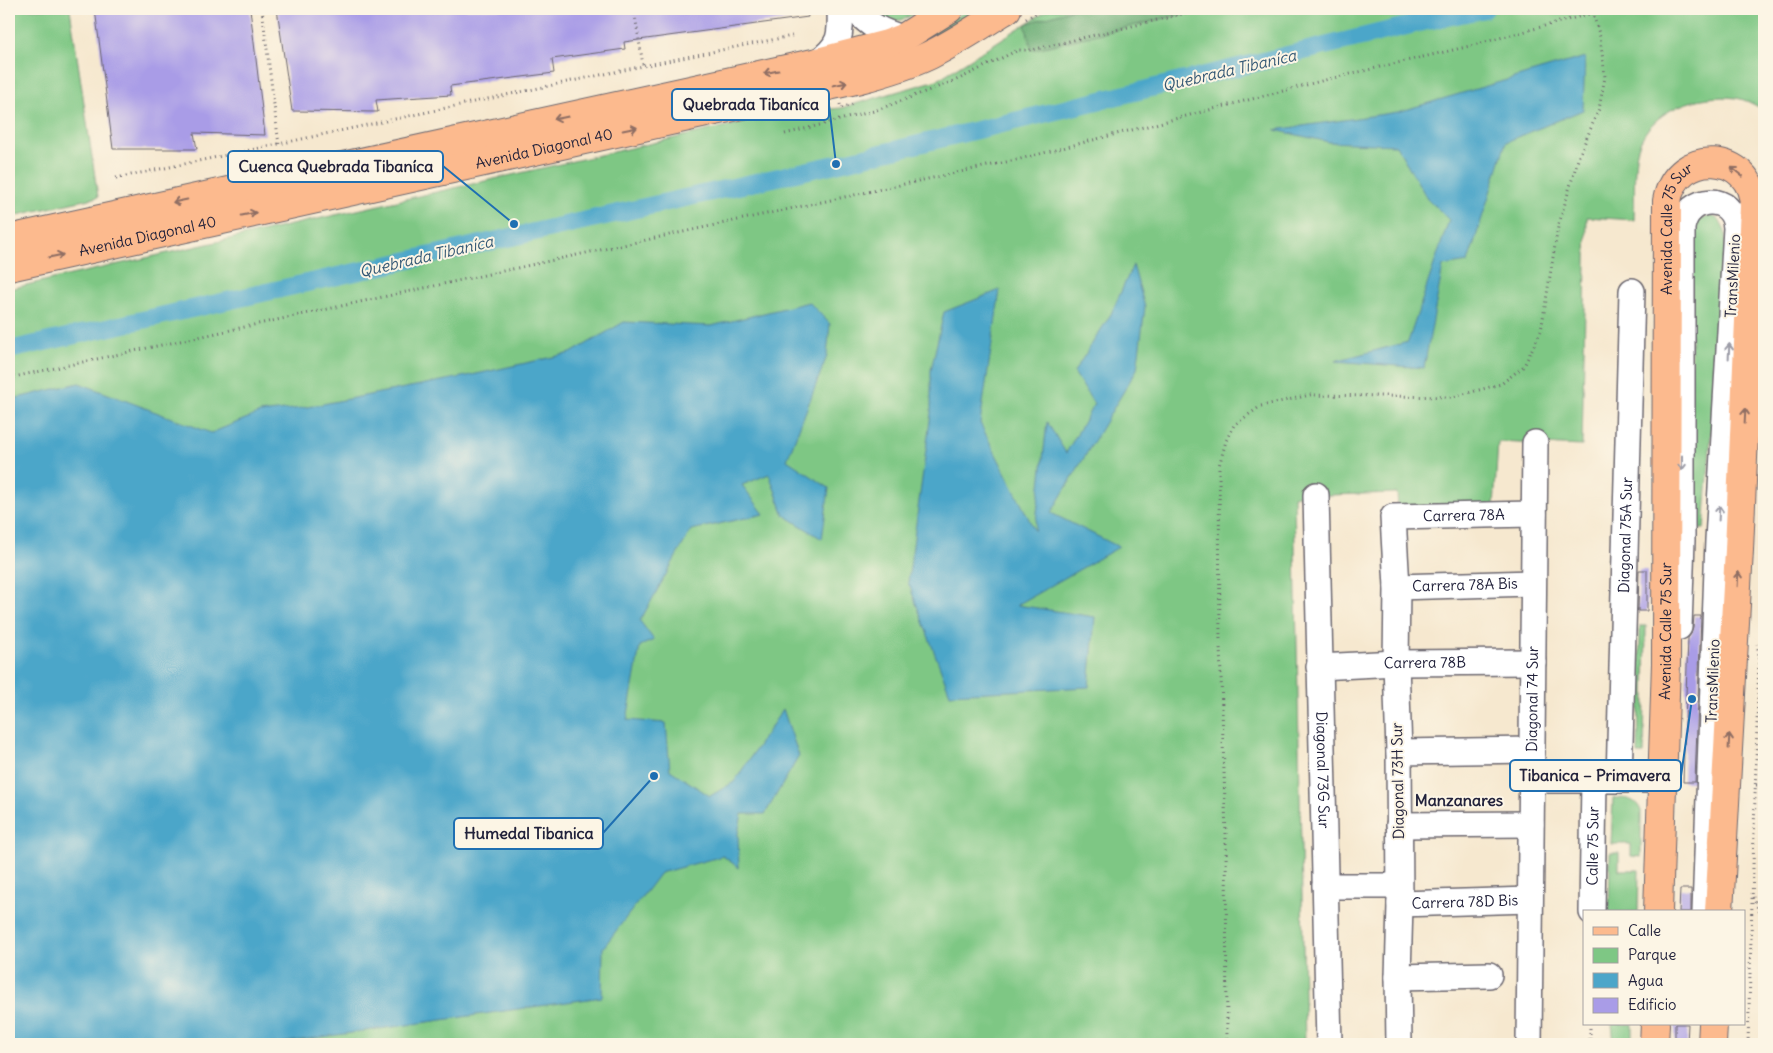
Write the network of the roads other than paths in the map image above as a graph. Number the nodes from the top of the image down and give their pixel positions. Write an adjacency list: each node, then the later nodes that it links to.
1 (840, 9): 6 (street)
2 (854, 9): 5 (street)
3 (949, 9): 5 (main road, Avenida Diagonal 40)
4 (1007, 9): 8 (main road, Avenida Diagonal 40, one-way to 4)
5 (902, 38): 6 (main road, Avenida Diagonal 40)
6 (818, 62): 7 (main road, Avenida Diagonal 40, one-way to 7)
7 (9, 239)
8 (9, 267)
9 (1632, 291): 24 (street, Diagonal 75A Sur)
10 (1756, 372): 25 (main road, Avenida Calle 75 Sur, one-way to 25); 35 (main road, Avenida Calle 75 Sur, one-way to 10)
11 (1535, 444): 13 (street, Diagonal 74 Sur)
12 (1316, 495): 19 (street, Diagonal 73G Sur)
13 (1534, 514): 14 (street, Carrera 78A); 15 (street, Diagonal 74 Sur)
14 (1393, 517): 16 (street, Diagonal 73H Sur)
15 (1533, 583): 16 (street, Carrera 78A Bis); 17 (street, Diagonal 74 Sur)
16 (1397, 587): 18 (street, Diagonal 73H Sur)
17 (1533, 662): 18 (street, Carrera 78B); 20 (street, Diagonal 74 Sur)
18 (1396, 663): 19 (street, Carrera 78B); 21 (street, Diagonal 73H Sur)
19 (1319, 668): 28 (street, Diagonal 73G Sur)
20 (1532, 750): 21 (street); 22 (street, Diagonal 74 Sur)
21 (1398, 752): 27 (street, Diagonal 73H Sur)
22 (1532, 780): 23 (street); 26 (street, Diagonal 74 Sur)
23 (1594, 780): 24 (street); 31 (street, Calle 75 Sur)
24 (1619, 780): 25 (street)
25 (1662, 780): 32 (main road, Avenida Calle 75 Sur)
26 (1531, 824): 27 (street); 30 (street, Diagonal 74 Sur)
27 (1399, 825): 29 (street, Diagonal 73H Sur)
28 (1325, 886): 29 (street, Carrera 78D Bis); 42 (street, Diagonal 73G Sur)
29 (1400, 895): 30 (street, Carrera 78D Bis); 37 (street, Diagonal 73H Sur)
30 (1530, 900): 44 (street, Diagonal 74 Sur)
31 (1592, 910)
32 (1658, 910)
33 (1670, 910): 34 (street, TransMilenio, one-way to 33)
34 (1705, 910)
35 (1719, 910)
36 (1489, 976): 37 (street)
37 (1398, 977): 43 (street, Diagonal 73H Sur)
38 (1655, 1026): 45 (main road)
39 (1668, 1026): 46 (street)
40 (1701, 1026): 47 (street)
41 (1713, 1026): 48 (main road)
42 (1329, 1044)
43 (1399, 1044)
44 (1529, 1044)
45 (1654, 1044)
46 (1667, 1044)
47 (1700, 1044)
48 (1712, 1044)

